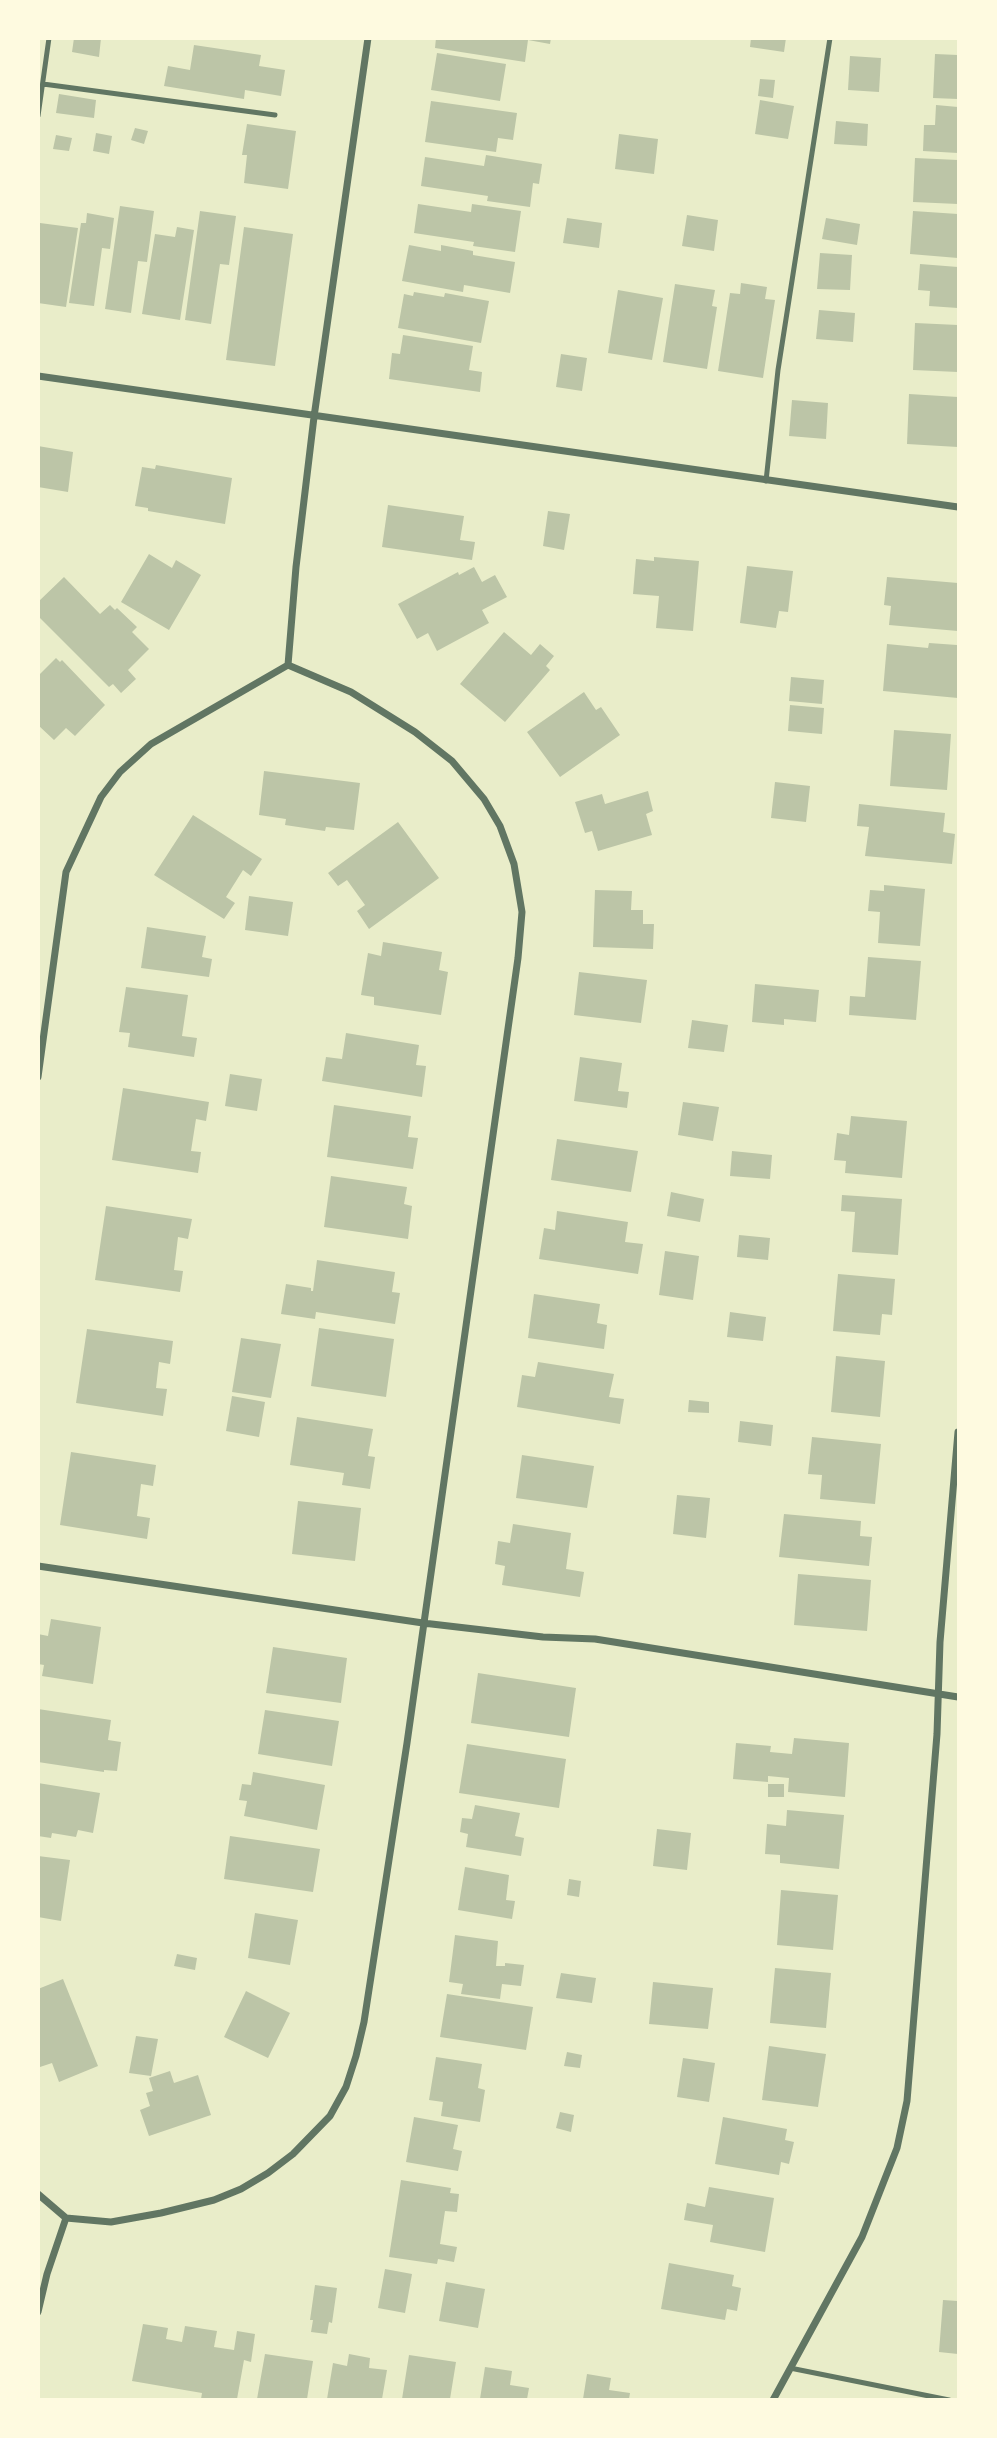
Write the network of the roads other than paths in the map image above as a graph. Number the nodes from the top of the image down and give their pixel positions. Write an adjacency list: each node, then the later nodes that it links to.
1 (50, 38): 4 (lane)
2 (368, 38): 8 (street)
3 (830, 38): 9 (lane)
4 (43, 83): 5 (lane); 6 (lane)
5 (275, 115)
6 (38, 116)
7 (38, 376): 8 (street)
8 (314, 416): 9 (street); 11 (street)
9 (766, 481): 10 (street)
10 (958, 507)
11 (288, 665): 12 (street); 15 (street)
12 (38, 1077)
13 (958, 1432): 16 (street)
14 (38, 1566): 15 (street)
15 (423, 1623): 16 (street); 19 (street)
16 (938, 1694): 17 (street); 21 (street)
17 (958, 1697)
18 (38, 2194): 19 (street)
19 (66, 2218): 20 (street)
20 (38, 2312)
21 (790, 2368): 22 (street); 23 (lane)
22 (773, 2399)
23 (949, 2399)

